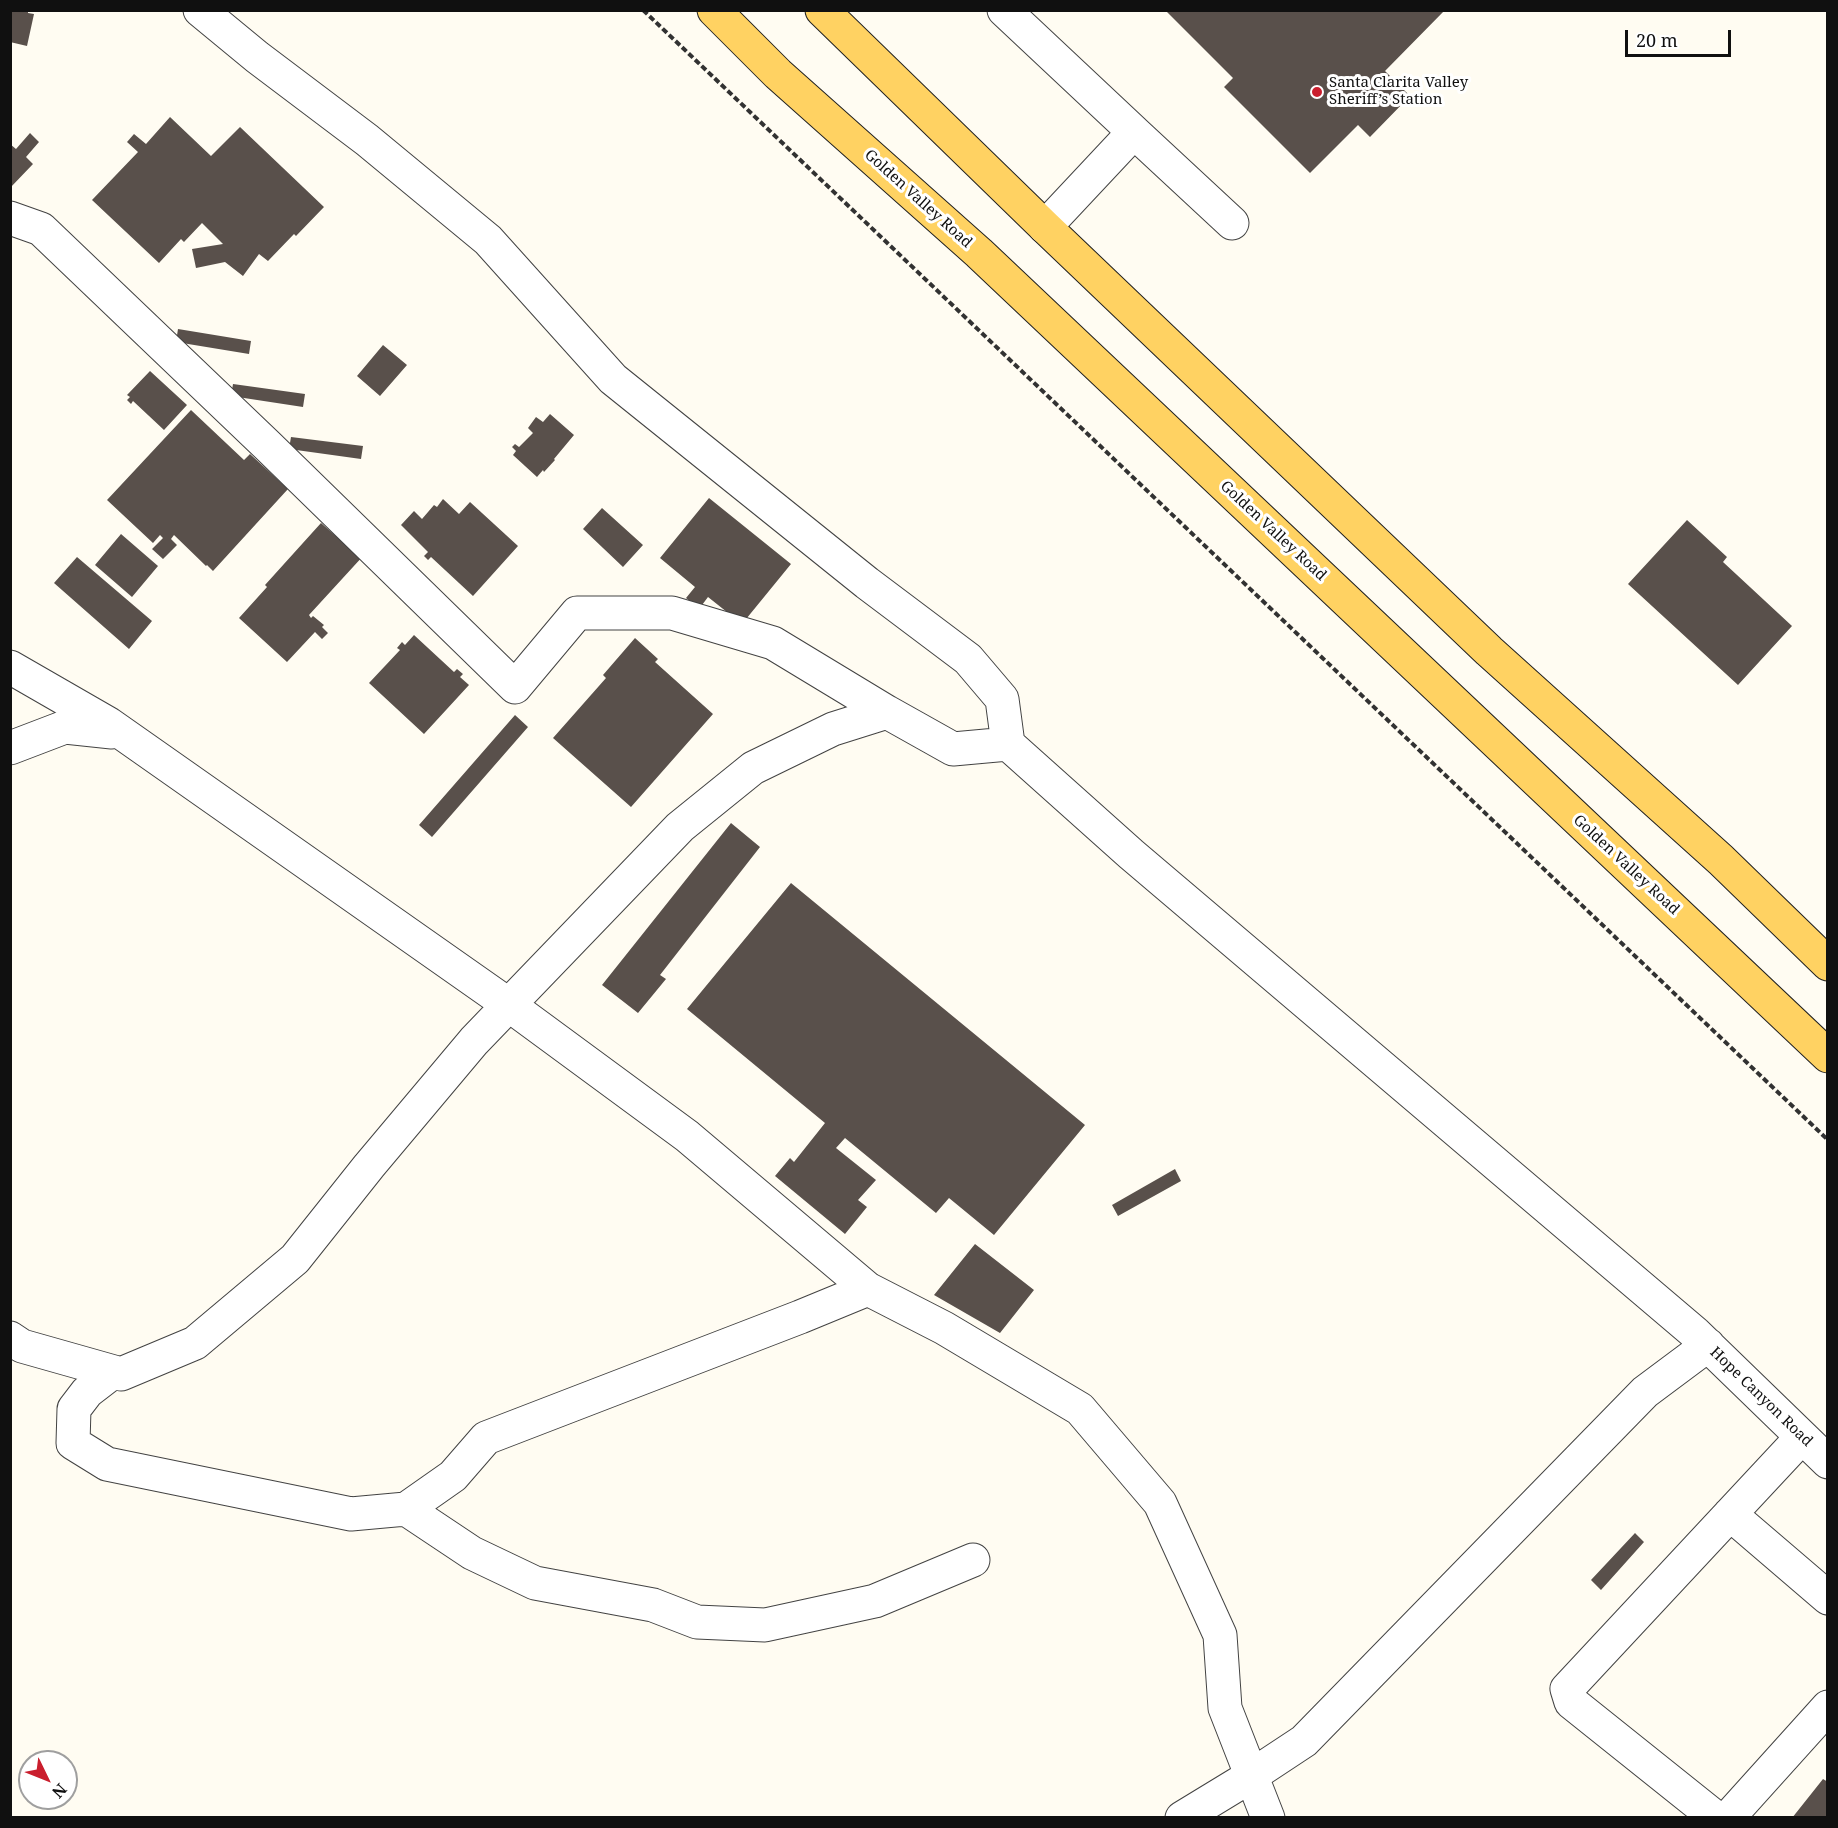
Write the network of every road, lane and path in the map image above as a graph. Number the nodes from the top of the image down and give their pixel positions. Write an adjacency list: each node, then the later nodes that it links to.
1 (200, 10): 13 (lane)
2 (643, 10): 18 (path)
3 (714, 10): 17 (main road, Golden Valley Road)
4 (822, 10): 9 (main road)
5 (1004, 10): 6 (lane)
6 (1134, 132): 8 (lane); 9 (lane)
7 (10, 218): 11 (lane)
8 (1232, 223)
9 (1045, 226): 15 (main road)
10 (10, 667): 12 (lane)
11 (887, 712): 13 (lane); 16 (lane)
12 (123, 733): 14 (lane); 16 (lane)
13 (1008, 744): 21 (lane, Hope Canyon Road)
14 (10, 748)
15 (1827, 964)
16 (509, 1005): 19 (lane); 22 (lane)
17 (1827, 1056)
18 (1827, 1140)
19 (867, 1289): 25 (lane); 30 (lane)
20 (10, 1338): 22 (lane)
21 (1701, 1339): 23 (lane, Hope Canyon Road); 30 (lane)
22 (113, 1372): 25 (lane)
23 (1802, 1437): 24 (lane, Hope Canyon Road); 26 (lane)
24 (1827, 1462)
25 (406, 1509): 27 (lane)
26 (1730, 1514): 28 (lane); 33 (lane)
27 (973, 1560)
28 (1827, 1598)
29 (1827, 1707): 34 (lane)
30 (1251, 1776): 31 (lane); 32 (lane)
31 (1182, 1818)
32 (1268, 1818)
33 (1716, 1818)
34 (1728, 1818)

